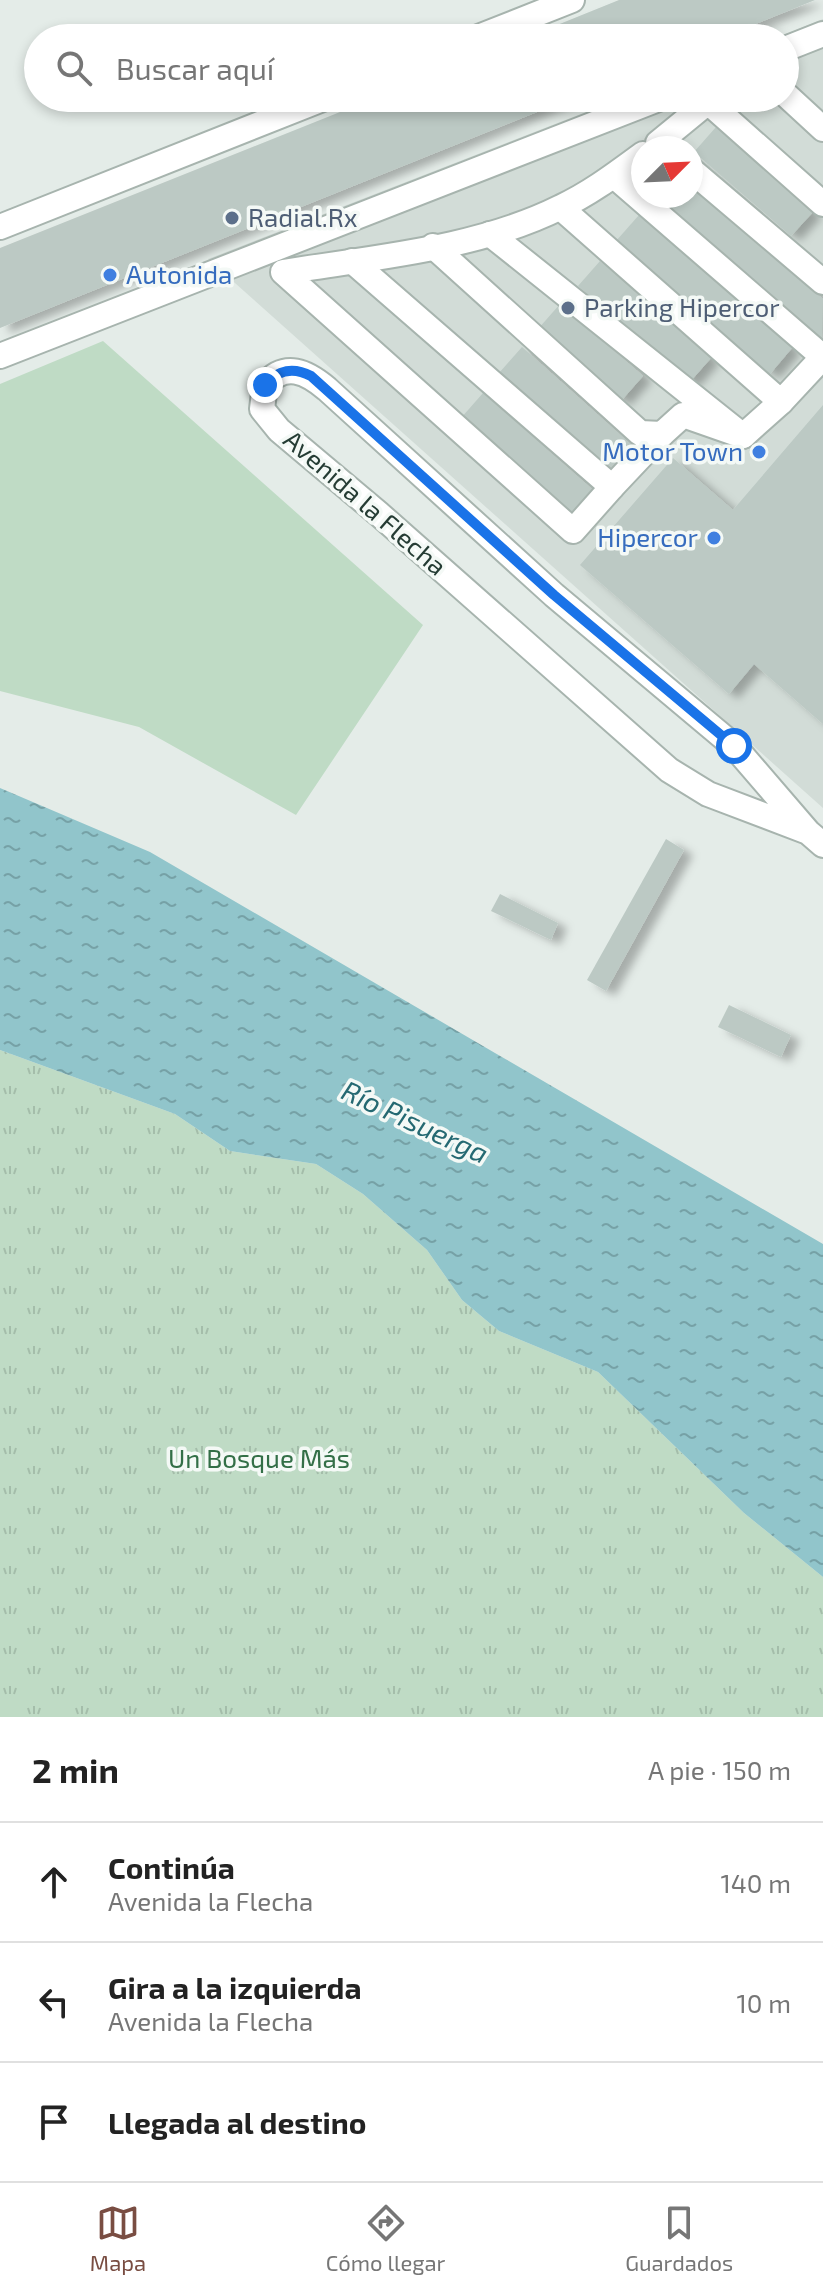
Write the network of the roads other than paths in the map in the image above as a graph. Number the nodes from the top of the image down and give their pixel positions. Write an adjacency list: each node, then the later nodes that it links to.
1 (572, 0): 2 (street)
2 (511, 24)
3 (799, 107): 8 (street)
4 (290, 112): 15 (street)
5 (625, 112): 20 (street)
6 (693, 112): 9 (street)
7 (720, 112): 13 (street)
8 (823, 129)
9 (667, 136)
10 (631, 164): 11 (street)
11 (614, 176): 14 (street); 21 (street)
12 (703, 180): 19 (street)
13 (823, 204)
14 (561, 208): 16 (street); 22 (street)
15 (0, 227)
16 (490, 234): 17 (street); 24 (street)
17 (433, 246): 18 (street); 23 (street)
18 (352, 261): 25 (street); 25 (street)
19 (823, 282)
20 (0, 356)
21 (822, 358): 22 (street)
22 (781, 402): 24 (street)
23 (662, 434): 24 (street); 25 (street)
24 (743, 436)
25 (612, 487)
26 (815, 838): 26 (street, Avenida la Flecha)

